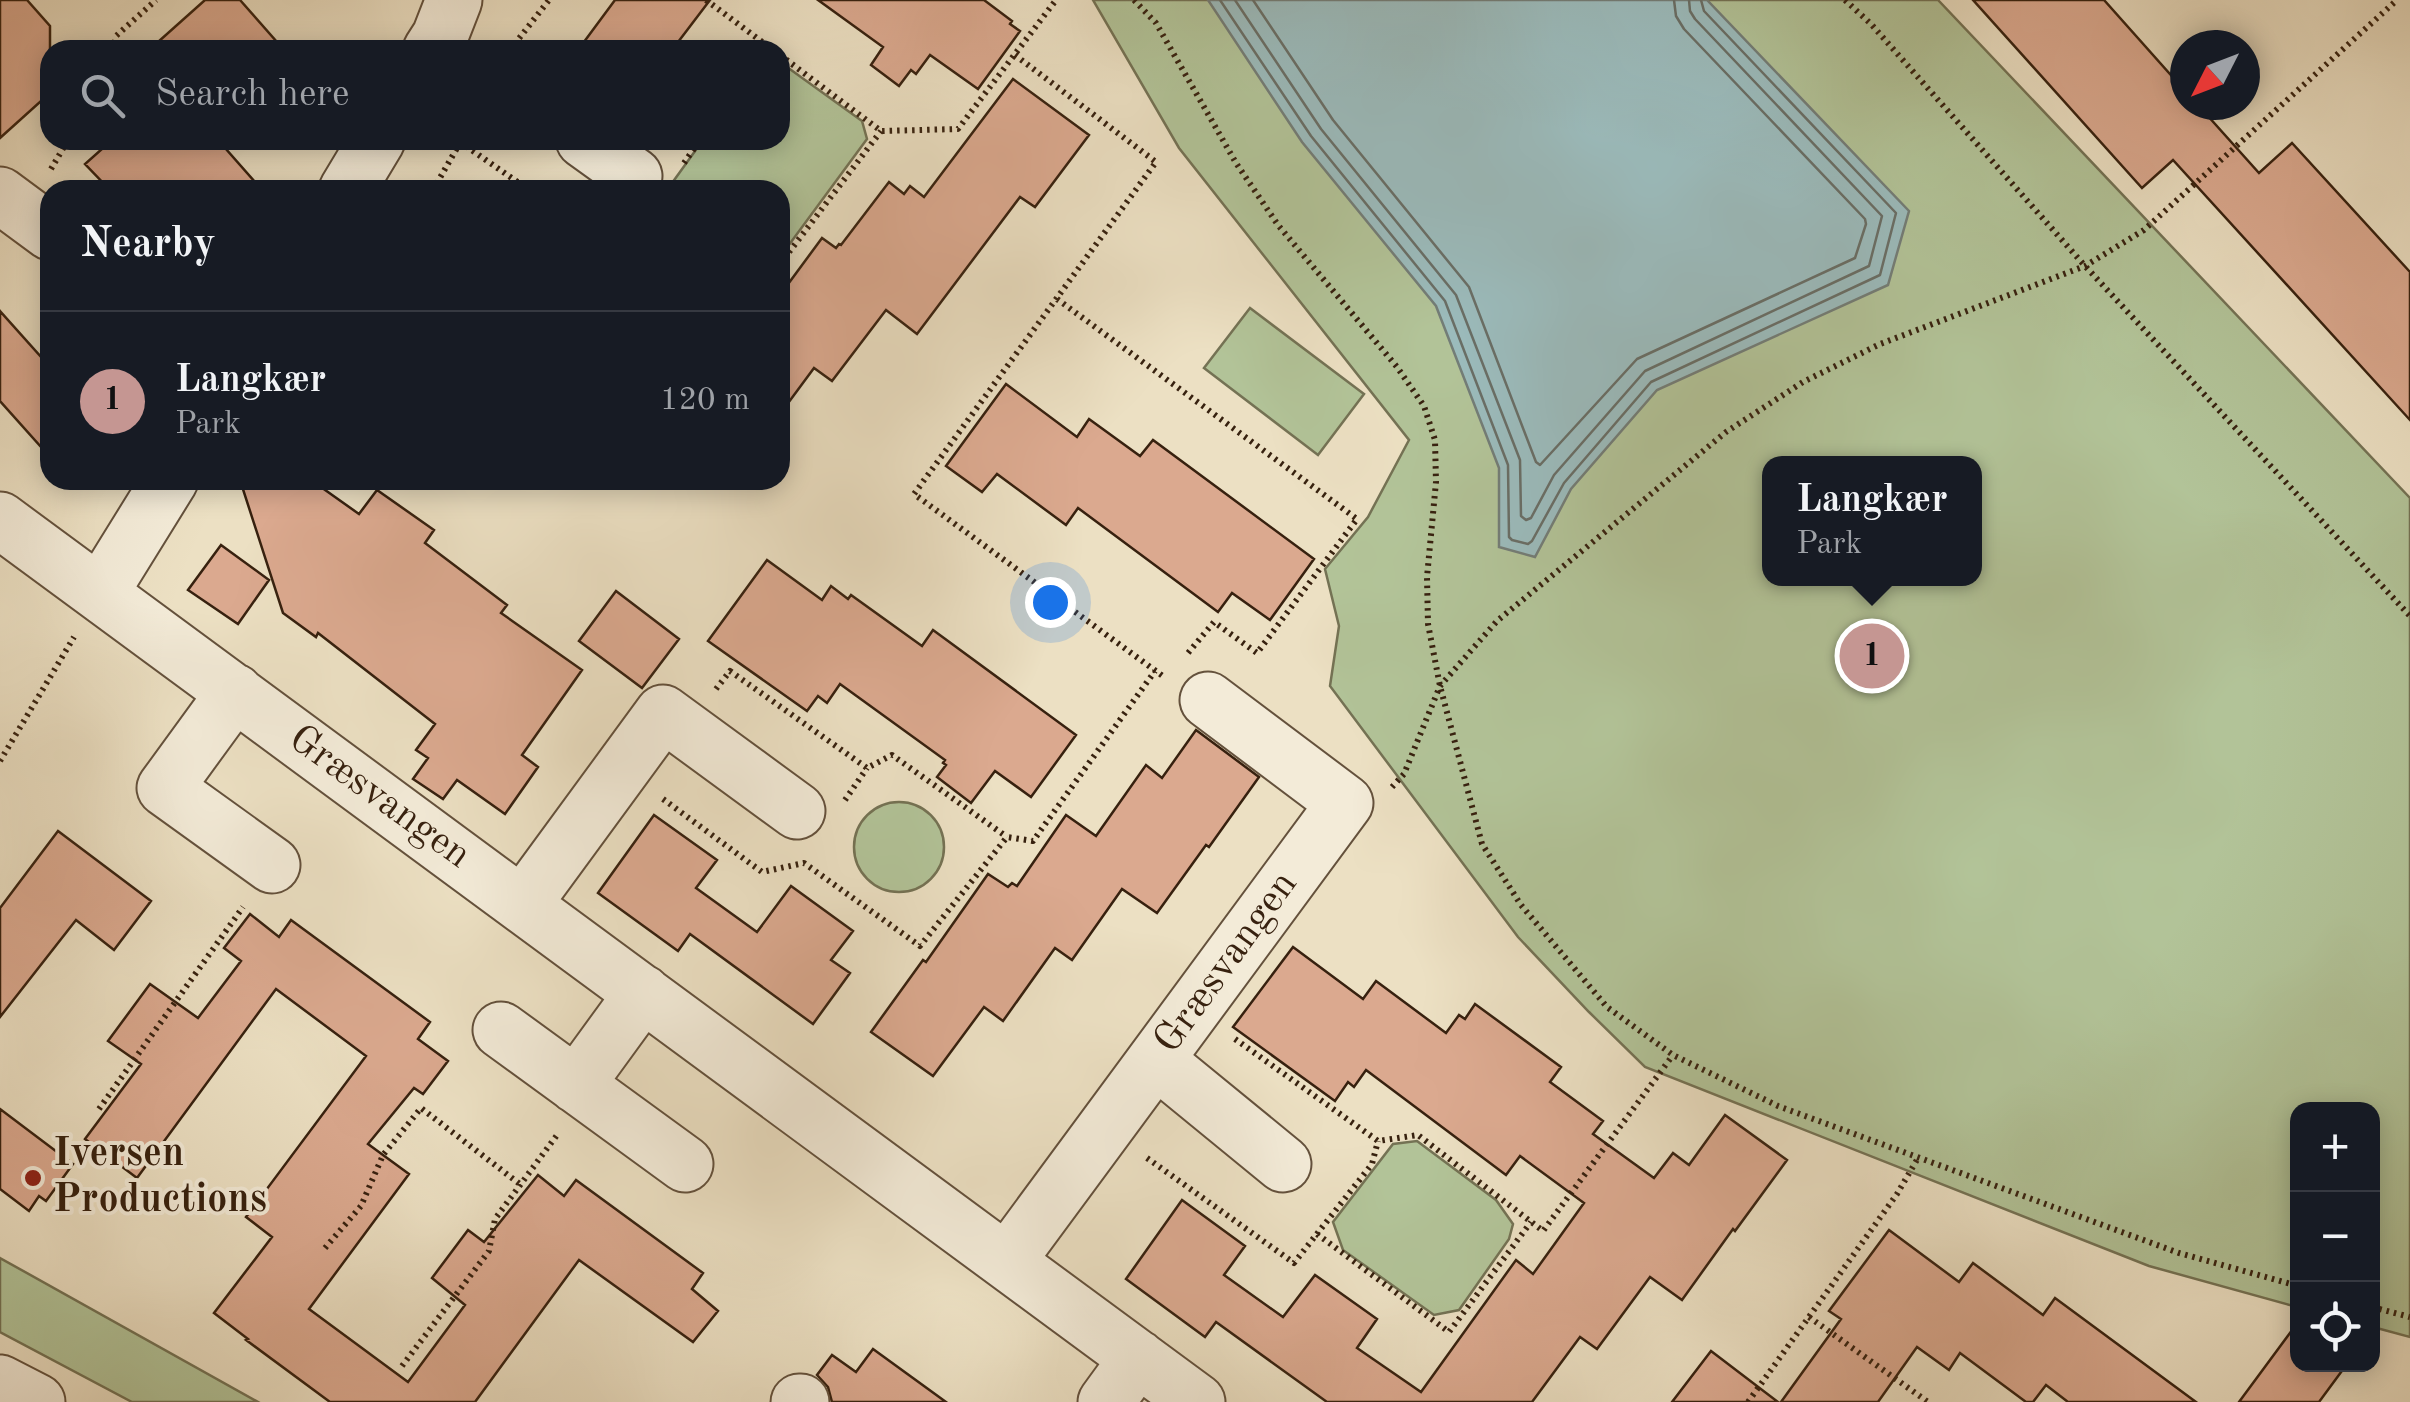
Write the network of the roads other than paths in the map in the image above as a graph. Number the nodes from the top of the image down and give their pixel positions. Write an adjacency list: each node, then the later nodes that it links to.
1 (371, 150): 4 (street)
2 (598, 150): 3 (street)
3 (634, 176)
4 (353, 180)
5 (0, 195): 6 (street)
6 (40, 225)
7 (164, 490): 9 (street)
8 (0, 520): 9 (street, Græsvangen)
9 (100, 593): 11 (street, Græsvangen)
10 (1187, 690): 17 (street, Græsvangen)
11 (235, 692): 13 (street); 14 (street, Græsvangen)
12 (797, 811): 14 (street)
13 (272, 866)
14 (523, 904): 15 (street, Græsvangen)
15 (642, 993): 18 (street); 21 (street, Græsvangen)
16 (501, 1030): 18 (street)
17 (1156, 1060): 20 (street); 21 (street, Græsvangen)
18 (582, 1089): 19 (street)
19 (685, 1164)
20 (1283, 1164)
21 (1007, 1261): 22 (street, Græsvangen)
22 (1138, 1358): 25 (street); 26 (street, Græsvangen)
23 (0, 1383): 24 (street)
24 (36, 1402)
25 (1106, 1402)
26 (1198, 1402)

